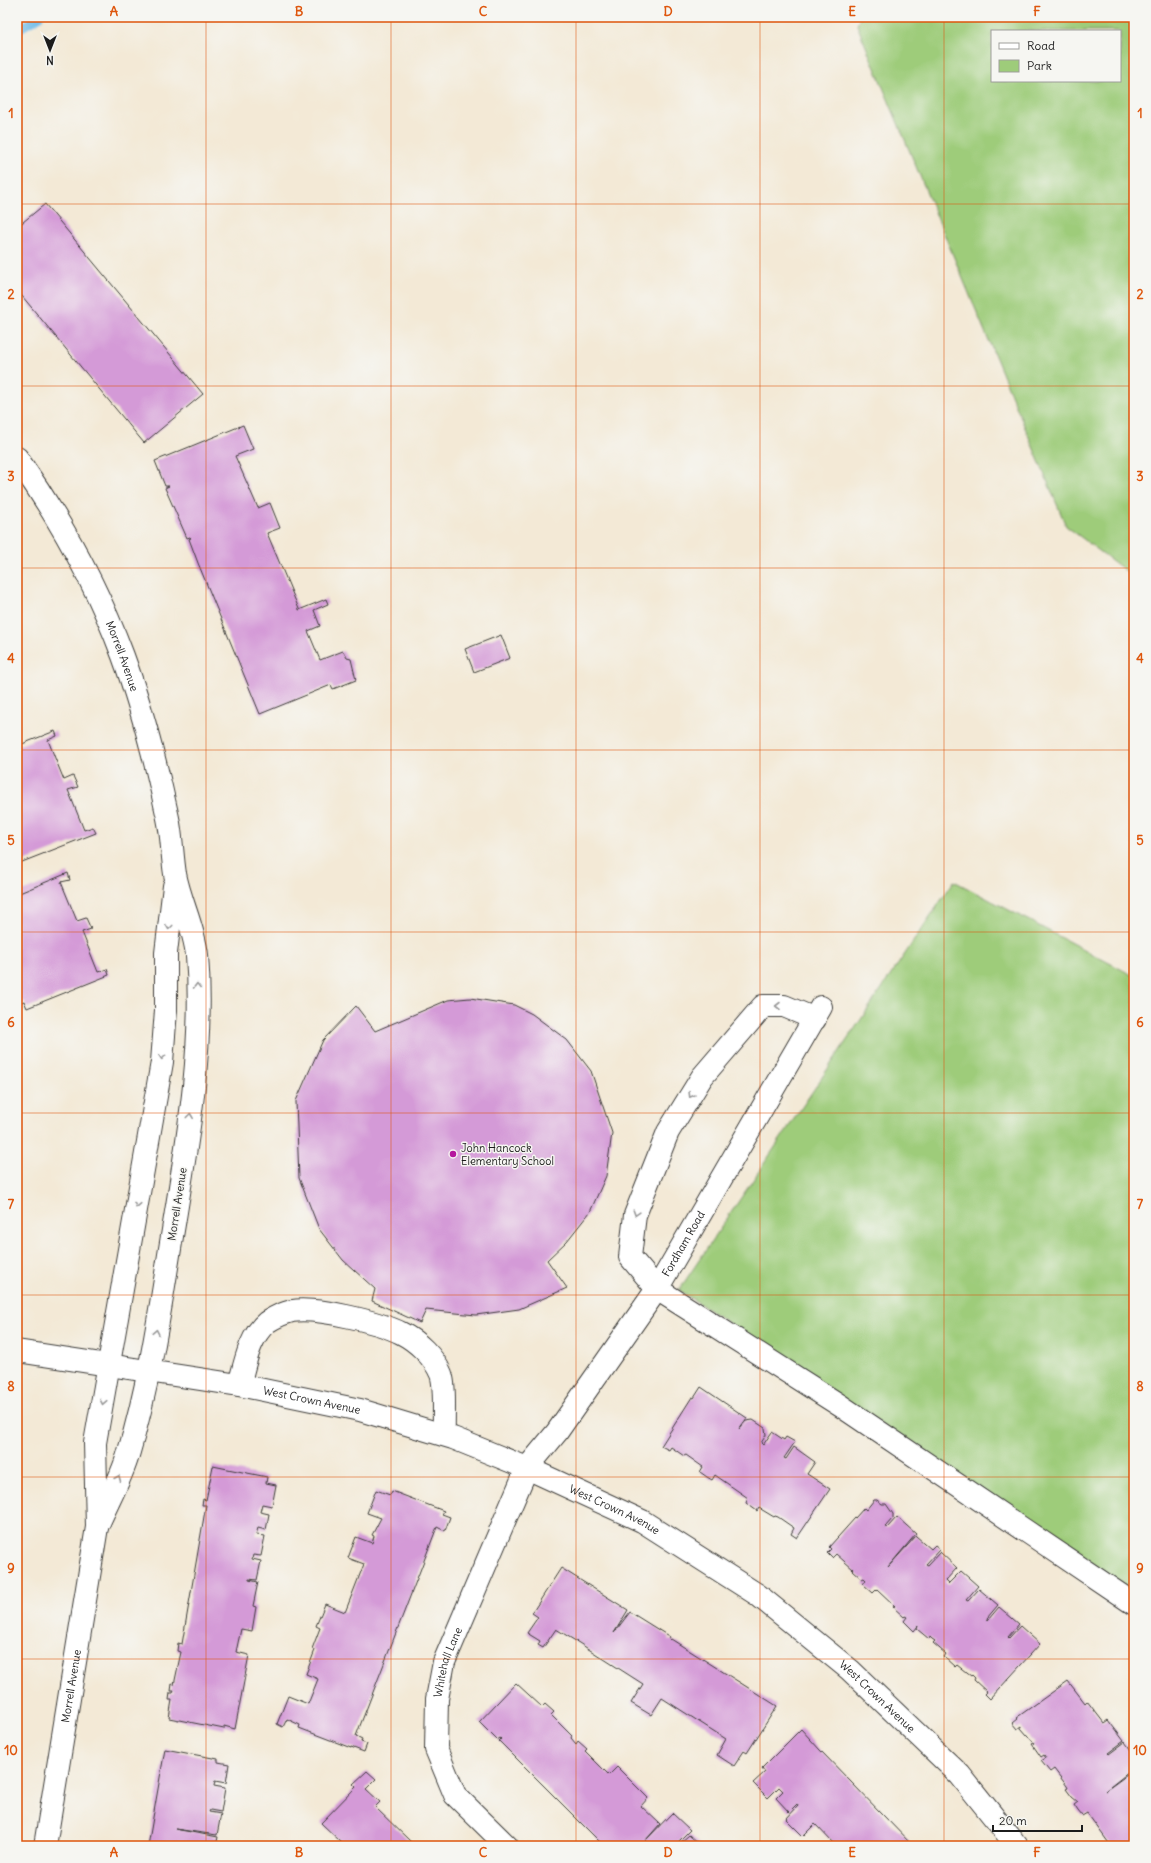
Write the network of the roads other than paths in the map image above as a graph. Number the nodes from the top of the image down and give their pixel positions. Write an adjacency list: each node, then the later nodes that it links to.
1 (17, 458): 2 (street, Morrell Avenue)
2 (175, 875): 5 (street, Morrell Avenue, one-way to 5); 6 (street, Morrell Avenue, one-way to 2)
3 (658, 1289): 3 (street, Fordham Road, one-way to 3); 9 (street, Fordham Road); 11 (street)
4 (17, 1351): 5 (street, West Crown Avenue)
5 (110, 1364): 6 (street, West Crown Avenue); 10 (street, Morrell Avenue, one-way to 10)
6 (148, 1371): 7 (street, West Crown Avenue); 10 (street, Morrell Avenue, one-way to 6)
7 (239, 1385): 8 (street, West Crown Avenue); 8 (street)
8 (444, 1435): 9 (street, West Crown Avenue)
9 (528, 1468): 13 (street, Whitehall Lane); 14 (street, West Crown Avenue)
10 (97, 1527): 12 (street, Morrell Avenue)
11 (1134, 1604)
12 (45, 1846)
13 (508, 1846)
14 (1017, 1846)

